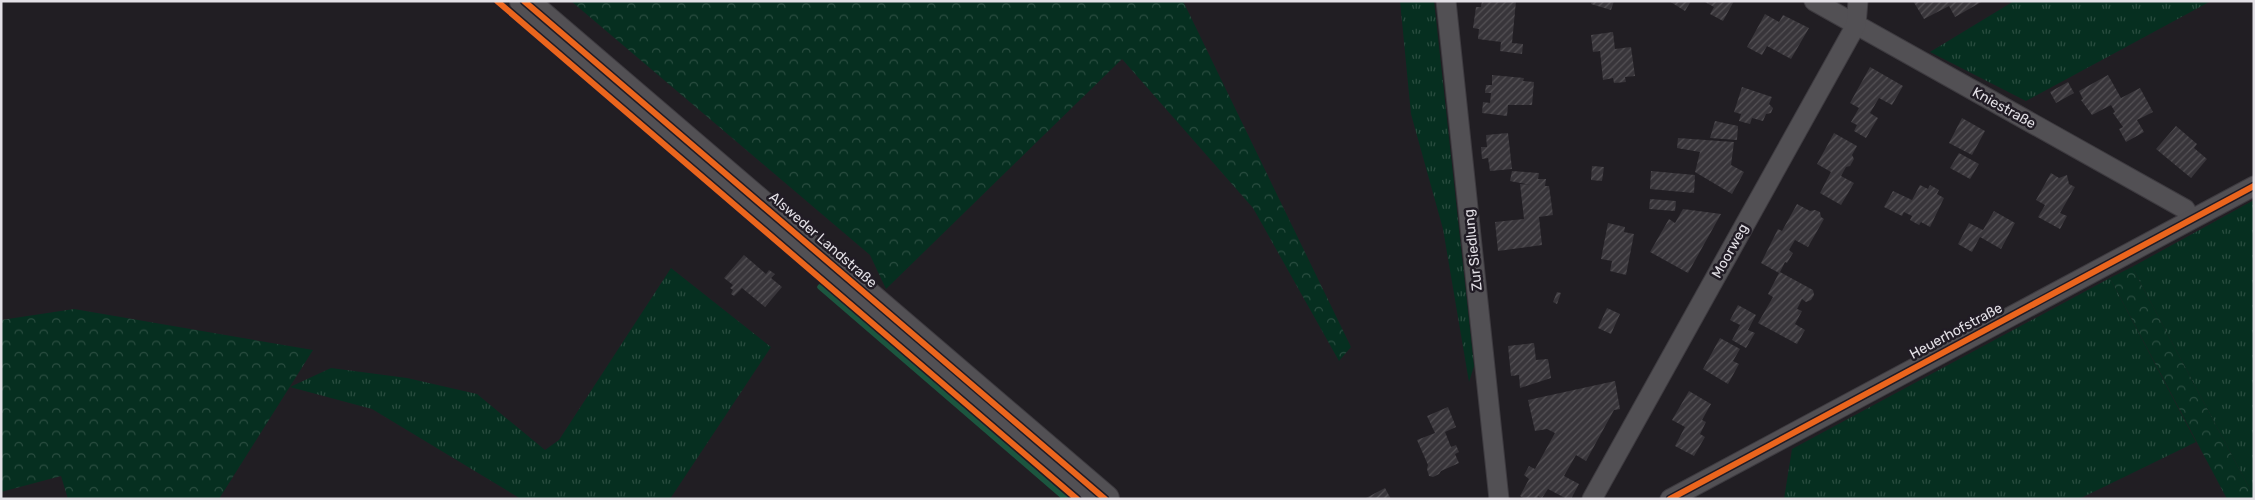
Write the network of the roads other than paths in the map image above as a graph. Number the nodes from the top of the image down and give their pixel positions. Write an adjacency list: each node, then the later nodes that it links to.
1 (524, 1): 8 (street, Alsweder Landstraße)
2 (1446, 1): 9 (street, Zur Siedlung)
3 (1814, 1): 5 (street, Kniestraße)
4 (1858, 1): 5 (street, Moorweg)
5 (1856, 25): 7 (street, Kniestraße); 10 (street, Moorweg)
6 (2254, 186): 7 (street, Heuerhofstraße)
7 (2190, 219): 11 (street, Heuerhofstraße)
8 (1106, 499)
9 (1499, 499)
10 (1592, 499)
11 (1670, 499)

